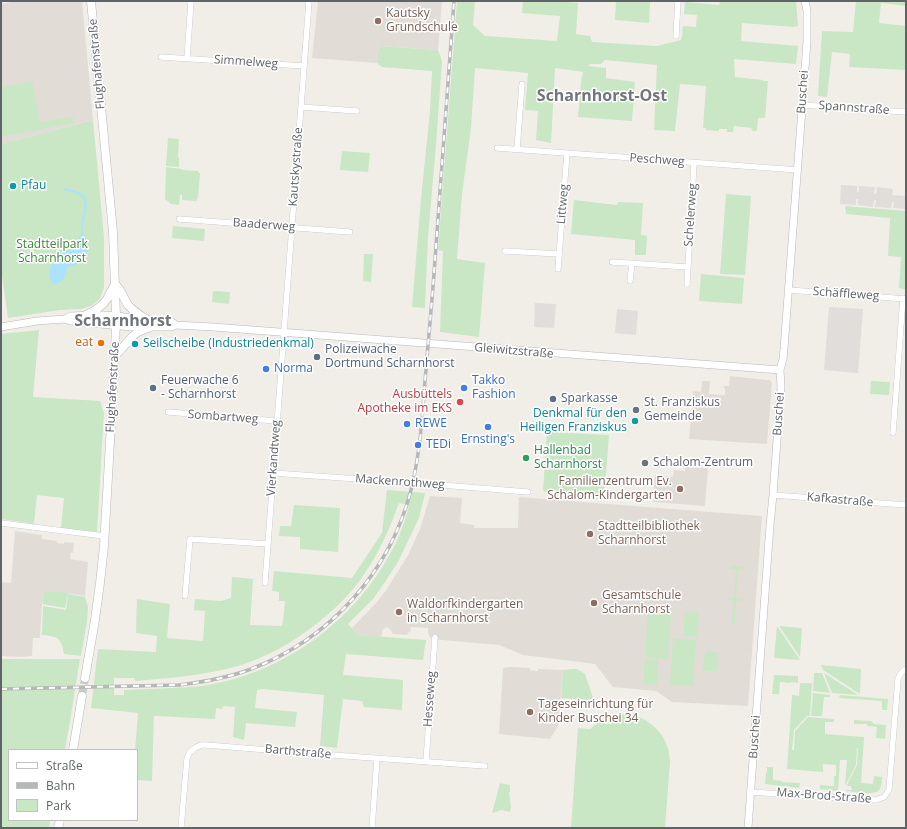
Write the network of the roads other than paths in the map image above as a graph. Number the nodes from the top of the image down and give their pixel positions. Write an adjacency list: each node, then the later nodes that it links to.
1 (91, 1): 31 (main road, Flughafenstraße)
2 (191, 1): 8 (street)
3 (309, 1): 9 (street, Kautskystraße)
4 (678, 1): 6 (street)
5 (805, 1): 11 (street, Buschei)
6 (676, 36)
7 (161, 57): 8 (street, Simmelweg)
8 (187, 59): 9 (street, Simmelweg)
9 (304, 66): 12 (street, Kautskystraße)
10 (522, 84): 16 (street)
11 (802, 105): 14 (street, Spannstraße); 19 (street, Buschei)
12 (301, 107): 13 (street); 21 (street, Kautskystraße)
13 (357, 111)
14 (906, 112)
15 (496, 148): 16 (street, Peschweg)
16 (517, 150): 17 (street, Peschweg)
17 (567, 153): 18 (street, Peschweg); 24 (street, Littweg)
18 (694, 162): 19 (street, Peschweg); 27 (street, Schelerweg)
19 (798, 170): 32 (street, Buschei)
20 (179, 219): 21 (street, Baaderweg)
21 (292, 227): 22 (street, Baaderweg); 42 (street, Kautskystraße)
22 (350, 232)
23 (505, 251): 24 (street)
24 (559, 254): 28 (street, Littweg)
25 (612, 262): 26 (street)
26 (632, 263): 27 (street); 29 (street)
27 (688, 267): 30 (street, Schelerweg)
28 (558, 268)
29 (630, 281)
30 (686, 284)
31 (116, 285): 34 (main road); 35 (main road, Flughafenstraße); 37 (main road)
32 (789, 290): 33 (street, Schäffleweg); 44 (street, Buschei)
33 (905, 298): 47 (street, Schäffleweg)
34 (86, 315): 35 (street, Gleiwitzstraße); 36 (street, Gleiwitzstraße)
35 (116, 316): 37 (street, Gleiwitzstraße); 39 (main road, Flughafenstraße)
36 (65, 319): 39 (street, Gleiwitzstraße); 40 (street, Gleiwitzstraße)
37 (146, 319): 38 (street, Gleiwitzstraße)
38 (176, 325): 41 (street, Gleiwitzstraße); 42 (street, Gleiwitzstraße)
39 (116, 326): 41 (street, Gleiwitzstraße); 43 (main road, Flughafenstraße)
40 (1, 327)
41 (150, 327): 43 (main road)
42 (284, 333): 44 (street, Gleiwitzstraße); 46 (street, Vierkandtweg)
43 (115, 356): 53 (main road, Flughafenstraße)
44 (780, 370): 50 (street, Buschei)
45 (168, 412): 46 (street, Sombartweg)
46 (278, 421): 48 (street, Vierkandtweg)
47 (893, 433)
48 (273, 473): 49 (street, Mackenrothweg); 54 (street, Vierkandtweg)
49 (528, 492)
50 (773, 495): 51 (street, Kafkastraße); 65 (street, Buschei)
51 (906, 505)
52 (1, 523): 53 (street)
53 (104, 536): 59 (main road, Flughafenstraße)
54 (268, 544): 55 (street, Vierkandtweg); 56 (street)
55 (265, 583)
56 (185, 596)
57 (435, 637): 63 (street, Hesseweg)
58 (906, 669): 65 (street, Max-Brod-Straße)
59 (85, 678)
60 (82, 696): 61 (main road)
61 (73, 749)
62 (377, 758): 63 (street, Barthstraße); 66 (street, Barthstraße); 67 (street)
63 (426, 761): 64 (street, Barthstraße)
64 (485, 766)
65 (750, 792): 68 (street, Buschei)
66 (181, 828)
67 (372, 828)
68 (748, 828)

